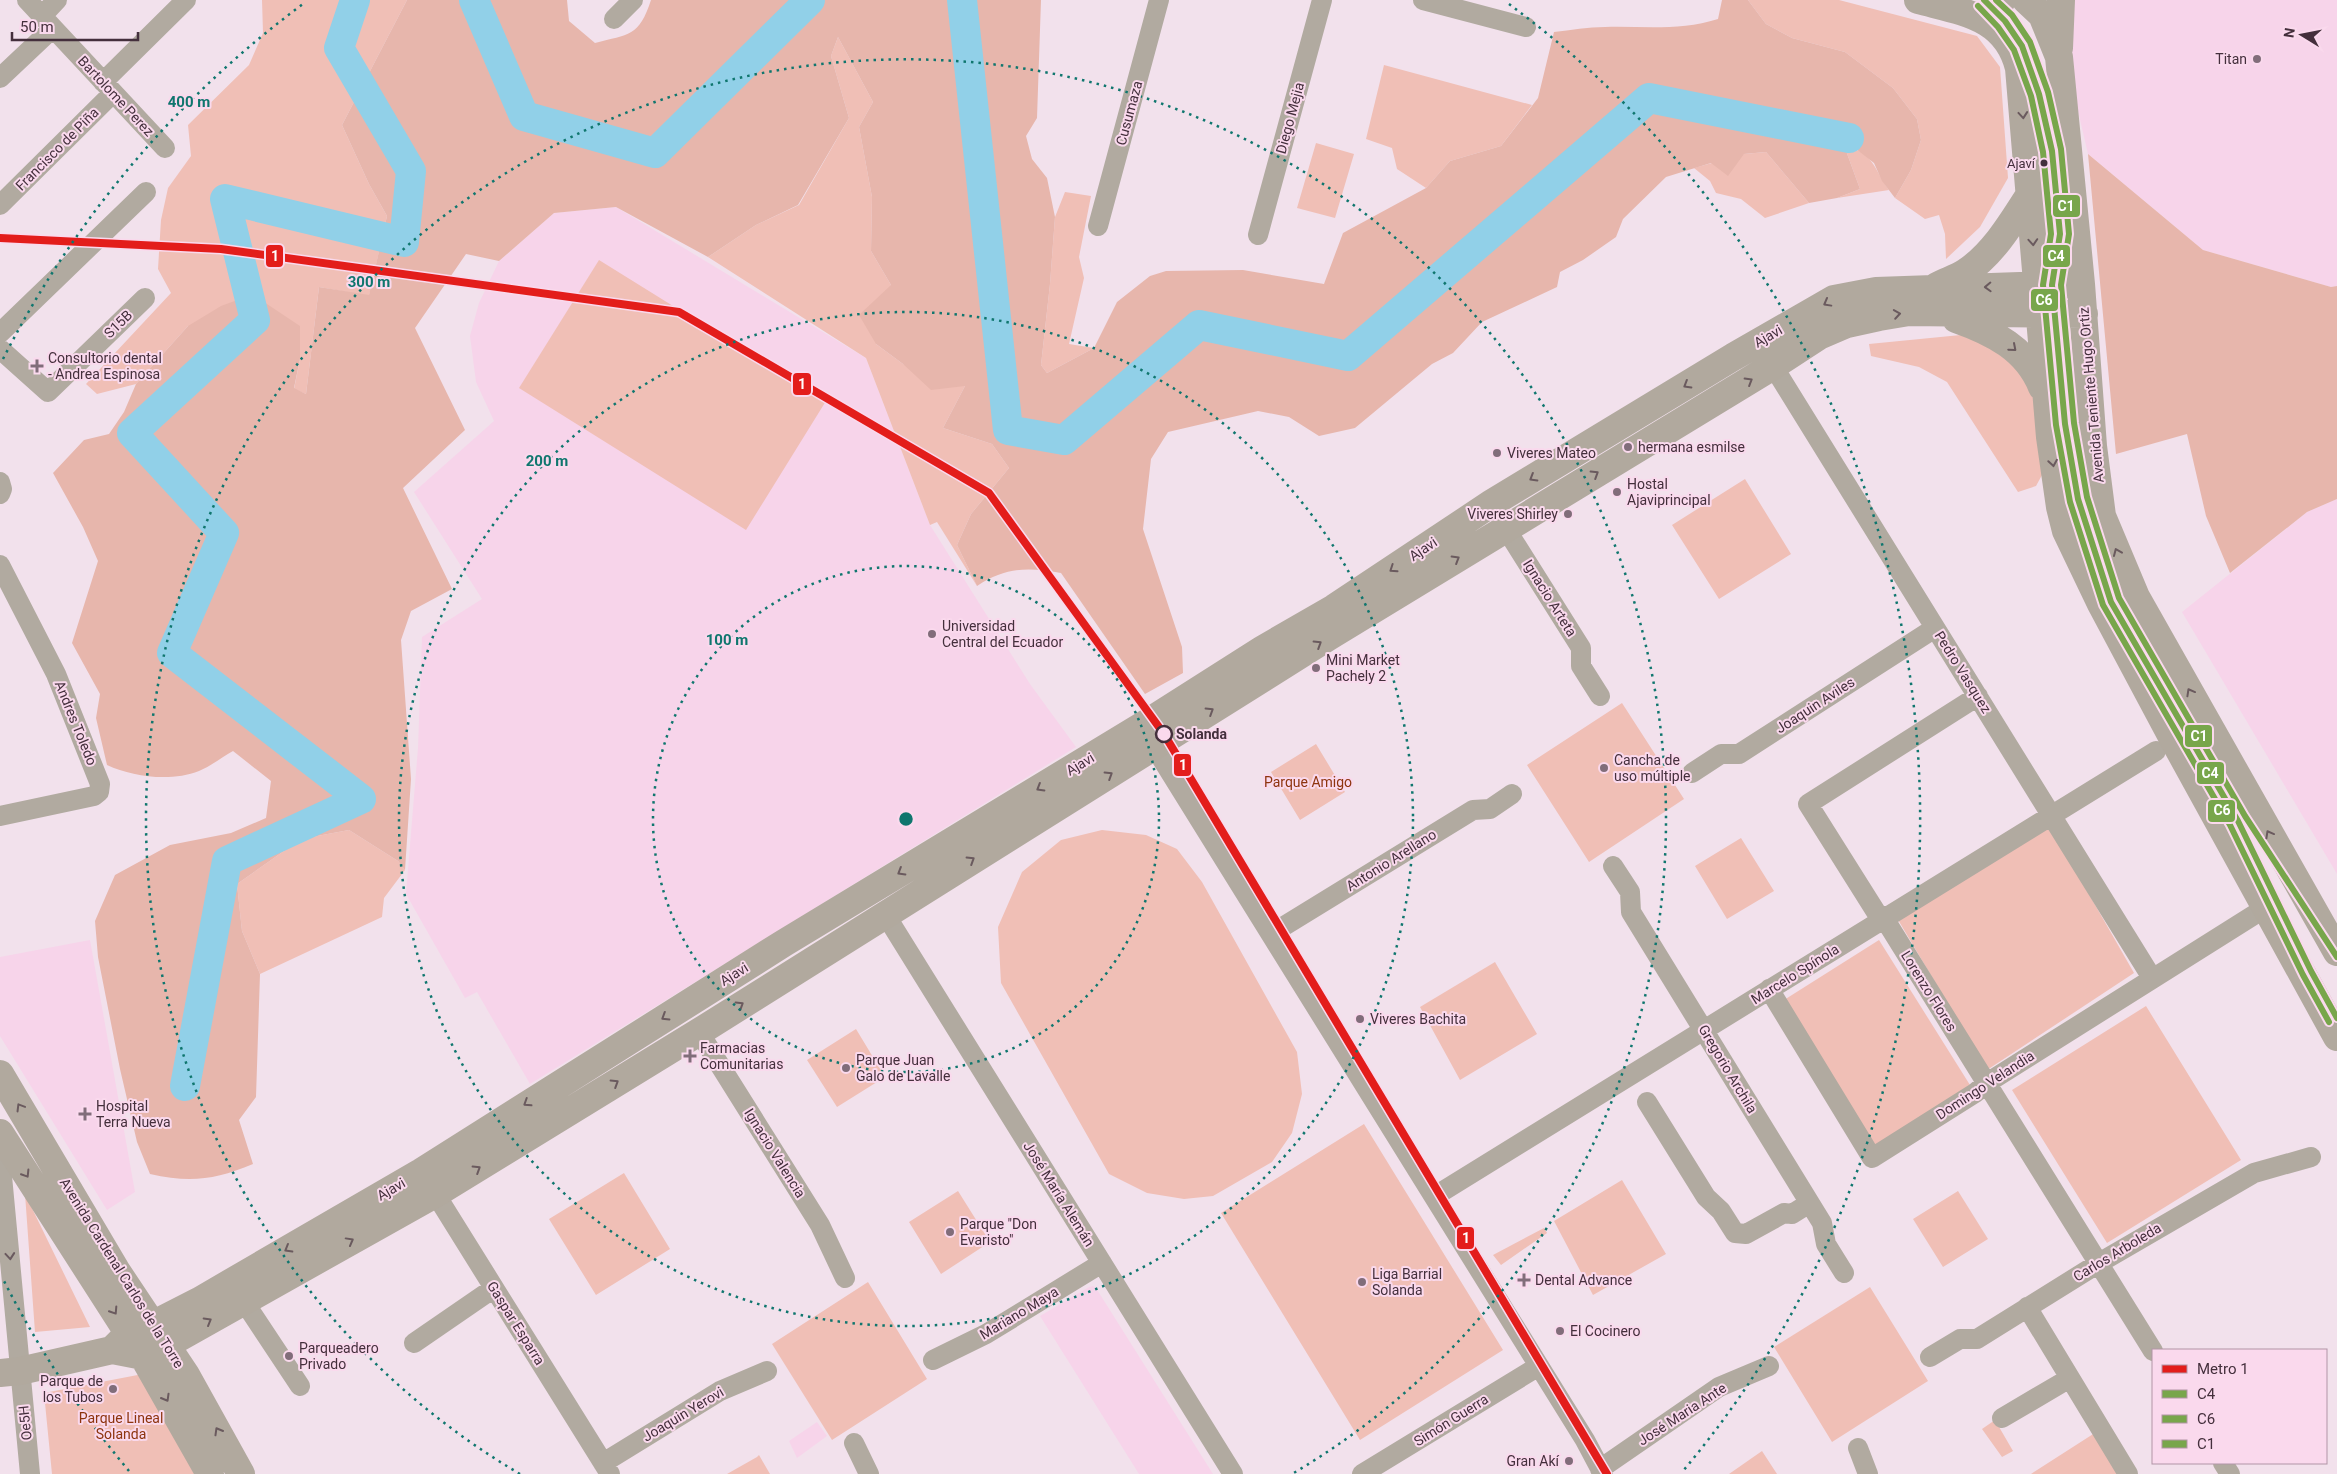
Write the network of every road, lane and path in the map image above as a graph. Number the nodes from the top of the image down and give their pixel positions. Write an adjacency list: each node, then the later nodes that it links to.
1 (27, 0): 14 (street, Bartolome Perez)
2 (57, 0): 14 (street)
3 (186, 0): 18 (street, Francisco de Piña)
4 (633, 0): 13 (street)
5 (1159, 0): 23 (street, Cusumaza)
6 (1322, 0): 24 (street, Diego Mejia)
7 (1423, 0): 15 (street)
8 (1918, 0): 12 (street)
9 (2002, 0): 12 (street)
10 (2026, 0): 16 (street, Avenida Teniente Hugo Ortiz)
11 (2061, 0): 16 (street)
12 (1982, 13): 21 (street, one-way to 21)
13 (614, 19)
14 (47, 22): 17 (street); 18 (street, Bartolome Perez)
15 (1526, 28)
16 (2059, 56): 25 (street, Avenida Teniente Hugo Ortiz)
17 (2, 73)
18 (108, 88): 19 (street, Bartolome Perez); 22 (street, Francisco de Piña)
19 (165, 148)
20 (146, 192): 31 (street)
21 (2030, 194): 26 (street, one-way to 26); 28 (street)
22 (0, 205)
23 (1098, 226)
24 (1258, 235)
25 (2081, 284): 26 (street, Ajavi); 30 (street, Avenida Teniente Hugo Ortiz)
26 (2036, 286): 28 (street, Ajavi, one-way to 28); 29 (street)
27 (145, 298): 32 (street, S15B)
28 (1934, 301): 29 (street, Ajavi); 33 (street, Ajavi, one-way to 28); 34 (street, one-way to 34); 42 (street, Ajavi, one-way to 42)
29 (2039, 314): 30 (street, Ajavi); 34 (street)
30 (2084, 314): 53 (street, Avenida Teniente Hugo Ortiz, one-way to 30)
31 (0, 333)
32 (0, 349)
33 (1773, 366): 37 (street, Ajavi, one-way to 33); 39 (street, Pedro Vasquez)
34 (2046, 397): 49 (street, one-way to 49)
35 (0, 482): 36 (street)
36 (0, 494)
37 (1506, 529): 40 (street, Ignacio Arteta); 42 (street, Ajavi, one-way to 37)
38 (0, 565): 46 (street, Andres Toledo)
39 (1935, 628): 41 (street, Pedro Vasquez); 44 (street, Joaquin Aviles)
40 (1600, 696)
41 (1978, 696): 47 (street, Pedro Vasquez); 51 (street, Lorenzo Flores)
42 (1148, 736): 50 (street, Ajavi, one-way to 42); 52 (street); 65 (street, Ajavi, one-way to 65)
43 (2156, 751): 47 (street, Marcelo Spínola)
44 (1692, 772)
45 (1512, 794): 52 (street, Antonio Arellano)
46 (2, 811)
47 (2051, 815): 51 (street, Marcelo Spínola); 54 (street, Pedro Vasquez)
48 (1613, 866): 56 (street, Gregorio Archila)
49 (2265, 908): 54 (street, Domingo Velandia); 58 (street)
50 (885, 914): 57 (street, Ajavi, one-way to 50); 68 (street, José María Alemán)
51 (1884, 918): 55 (street, Marcelo Spínola); 61 (street, Lorenzo Flores)
52 (1271, 934): 66 (street)
53 (2337, 952)
54 (2152, 978): 61 (street, Domingo Velandia)
55 (1769, 989): 56 (street, Marcelo Spínola); 61 (street, Domingo Velandia)
56 (1704, 1030): 60 (street, Marcelo Spínola); 67 (street, Gregorio Archila)
57 (699, 1032): 65 (street, Ajavi, one-way to 57); 71 (street, Ignacio Valencia)
58 (2337, 1037)
59 (0, 1074): 75 (street, Avenida Cardenal Carlos de la Torre, one-way to 59)
60 (1630, 1075): 66 (street, Marcelo Spínola); 67 (street)
61 (1986, 1083): 69 (street, Lorenzo Flores)
62 (0, 1133): 75 (street, Avenida Cardenal Carlos de la Torre, one-way to 75)
63 (0, 1156): 83 (street, Oe5H, one-way to 83)
64 (2310, 1157): 69 (street, Carlos Arboleda)
65 (428, 1183): 72 (street, Gaspar Esparra); 73 (street, Ajavi, one-way to 65); 75 (street, Ajavi, one-way to 75)
66 (1435, 1196): 80 (street)
67 (1808, 1204): 70 (street, Gregorio Archila)
68 (1102, 1263): 79 (street, Mariano Maya); 95 (street, José María Alemán)
69 (2099, 1263): 74 (street, Carlos Arboleda); 77 (street, Lorenzo Flores)
70 (1844, 1273)
71 (845, 1278)
72 (494, 1288): 76 (street); 89 (street, Gaspar Esparra)
73 (243, 1300): 75 (street, Ajavi, one-way to 73); 85 (street)
74 (2027, 1307): 78 (street, Carlos Arboleda); 84 (street)
75 (140, 1342): 83 (street, Ajavi); 92 (street, Avenida Cardenal Carlos de la Torre, one-way to 92); 93 (street, Avenida Cardenal Carlos de la Torre, one-way to 75)
76 (414, 1343)
77 (2152, 1349)
78 (1930, 1358)
79 (934, 1360)
80 (1539, 1366): 90 (street); 96 (street, Simón Guerra)
81 (1769, 1366): 90 (street, José Maria Ante)
82 (767, 1371): 89 (street, Joaquin Yerovi)
83 (10, 1372): 91 (street, Oe5H)
84 (2070, 1378): 86 (street); 98 (street)
85 (300, 1386)
86 (2002, 1418)
87 (854, 1443): 94 (street)
88 (1858, 1448): 97 (street)
89 (606, 1468)
90 (1602, 1472)
91 (30, 1474)
92 (210, 1474)
93 (241, 1474)
94 (869, 1474)
95 (1233, 1474)
96 (1362, 1474)
97 (1868, 1474)
98 (2128, 1474)

